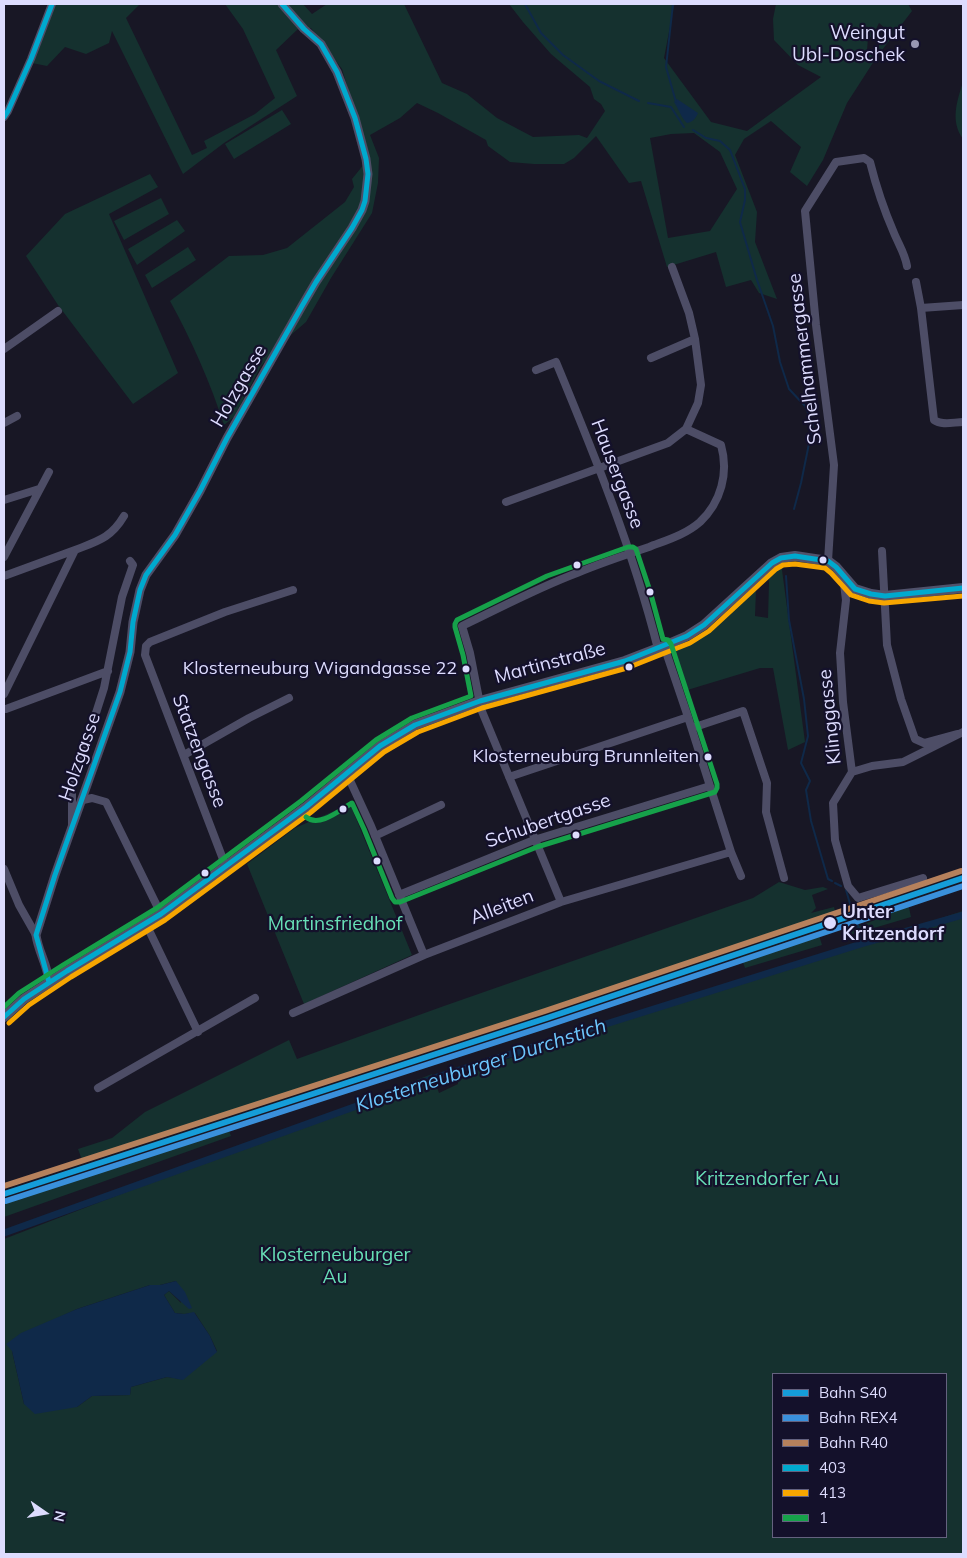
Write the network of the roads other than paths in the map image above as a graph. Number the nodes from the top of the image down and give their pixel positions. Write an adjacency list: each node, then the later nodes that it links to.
1 (52, 4): 3 (street)
2 (282, 4): 50 (street, Holzgasse)
3 (4, 118)
4 (672, 266): 10 (street)
5 (907, 266): 29 (street, Schelhammergasse)
6 (916, 282): 8 (street)
7 (963, 305): 8 (street)
8 (921, 308): 15 (street)
9 (58, 311): 11 (street)
10 (695, 339): 12 (street); 17 (street)
11 (4, 349)
12 (651, 358)
13 (536, 370): 18 (street, Hausergasse)
14 (17, 416): 16 (street)
15 (963, 422)
16 (4, 424)
17 (686, 429): 18 (street); 26 (street)
18 (600, 468): 22 (street); 26 (street, Hausergasse)
19 (49, 472): 20 (street)
20 (39, 489): 21 (street); 27 (street)
21 (4, 500)
22 (506, 502)
23 (124, 516): 24 (street)
24 (75, 550): 30 (street); 38 (street)
25 (882, 551): 35 (street)
26 (630, 554): 36 (street, Hausergasse); 40 (street)
27 (4, 557)
28 (130, 561): 37 (street, Holzgasse)
29 (828, 561): 31 (main road); 36 (main road, Martinstraße)
30 (4, 576)
31 (842, 576): 35 (main road); 46 (street, Klinggasse)
32 (963, 588): 34 (street); 35 (main road)
33 (293, 590): 45 (street, Statzengasse)
34 (963, 593)
35 (885, 596): 44 (street)
36 (661, 648): 40 (main road, Martinstraße); 42 (street, Hausergasse)
37 (108, 671): 41 (street); 52 (street, Holzgasse)
38 (4, 694)
39 (289, 698): 45 (street)
40 (480, 701): 47 (main road, Martinstraße); 48 (street)
41 (4, 709)
42 (688, 717): 43 (street, Hausergasse); 48 (street)
43 (692, 728): 49 (street, Hausergasse); 59 (street)
44 (960, 733): 46 (street)
45 (184, 755): 56 (street, Statzengasse)
46 (852, 772): 60 (street, Klinggasse)
47 (347, 774): 53 (street); 56 (main road, Martinstraße)
48 (508, 777): 54 (street)
49 (710, 786): 54 (street, Schubertgasse); 55 (street, Hausergasse)
50 (83, 800): 52 (street, Holzgasse); 63 (street)
51 (440, 805): 53 (street)
52 (72, 829): 65 (street, Holzgasse)
53 (375, 836): 61 (street)
54 (534, 840): 61 (street, Schubertgasse); 62 (street)
55 (731, 852): 58 (street, Hausergasse); 62 (street, Alleiten)
56 (226, 867): 63 (main road, Martinstraße)
57 (4, 869): 65 (street)
58 (741, 876)
59 (784, 878)
60 (923, 878)
61 (399, 895): 66 (street)
62 (561, 902): 66 (street, Alleiten)
63 (161, 914): 64 (main road, Martinstraße)
64 (146, 924): 67 (main road, Martinstraße); 71 (street)
65 (36, 935): 67 (street)
66 (424, 955): 69 (street, Alleiten)
67 (49, 982): 70 (main road, Martinstraße)
68 (255, 998): 71 (street)
69 (293, 1013)
70 (4, 1017)
71 (198, 1032): 72 (street)
72 (98, 1088)

